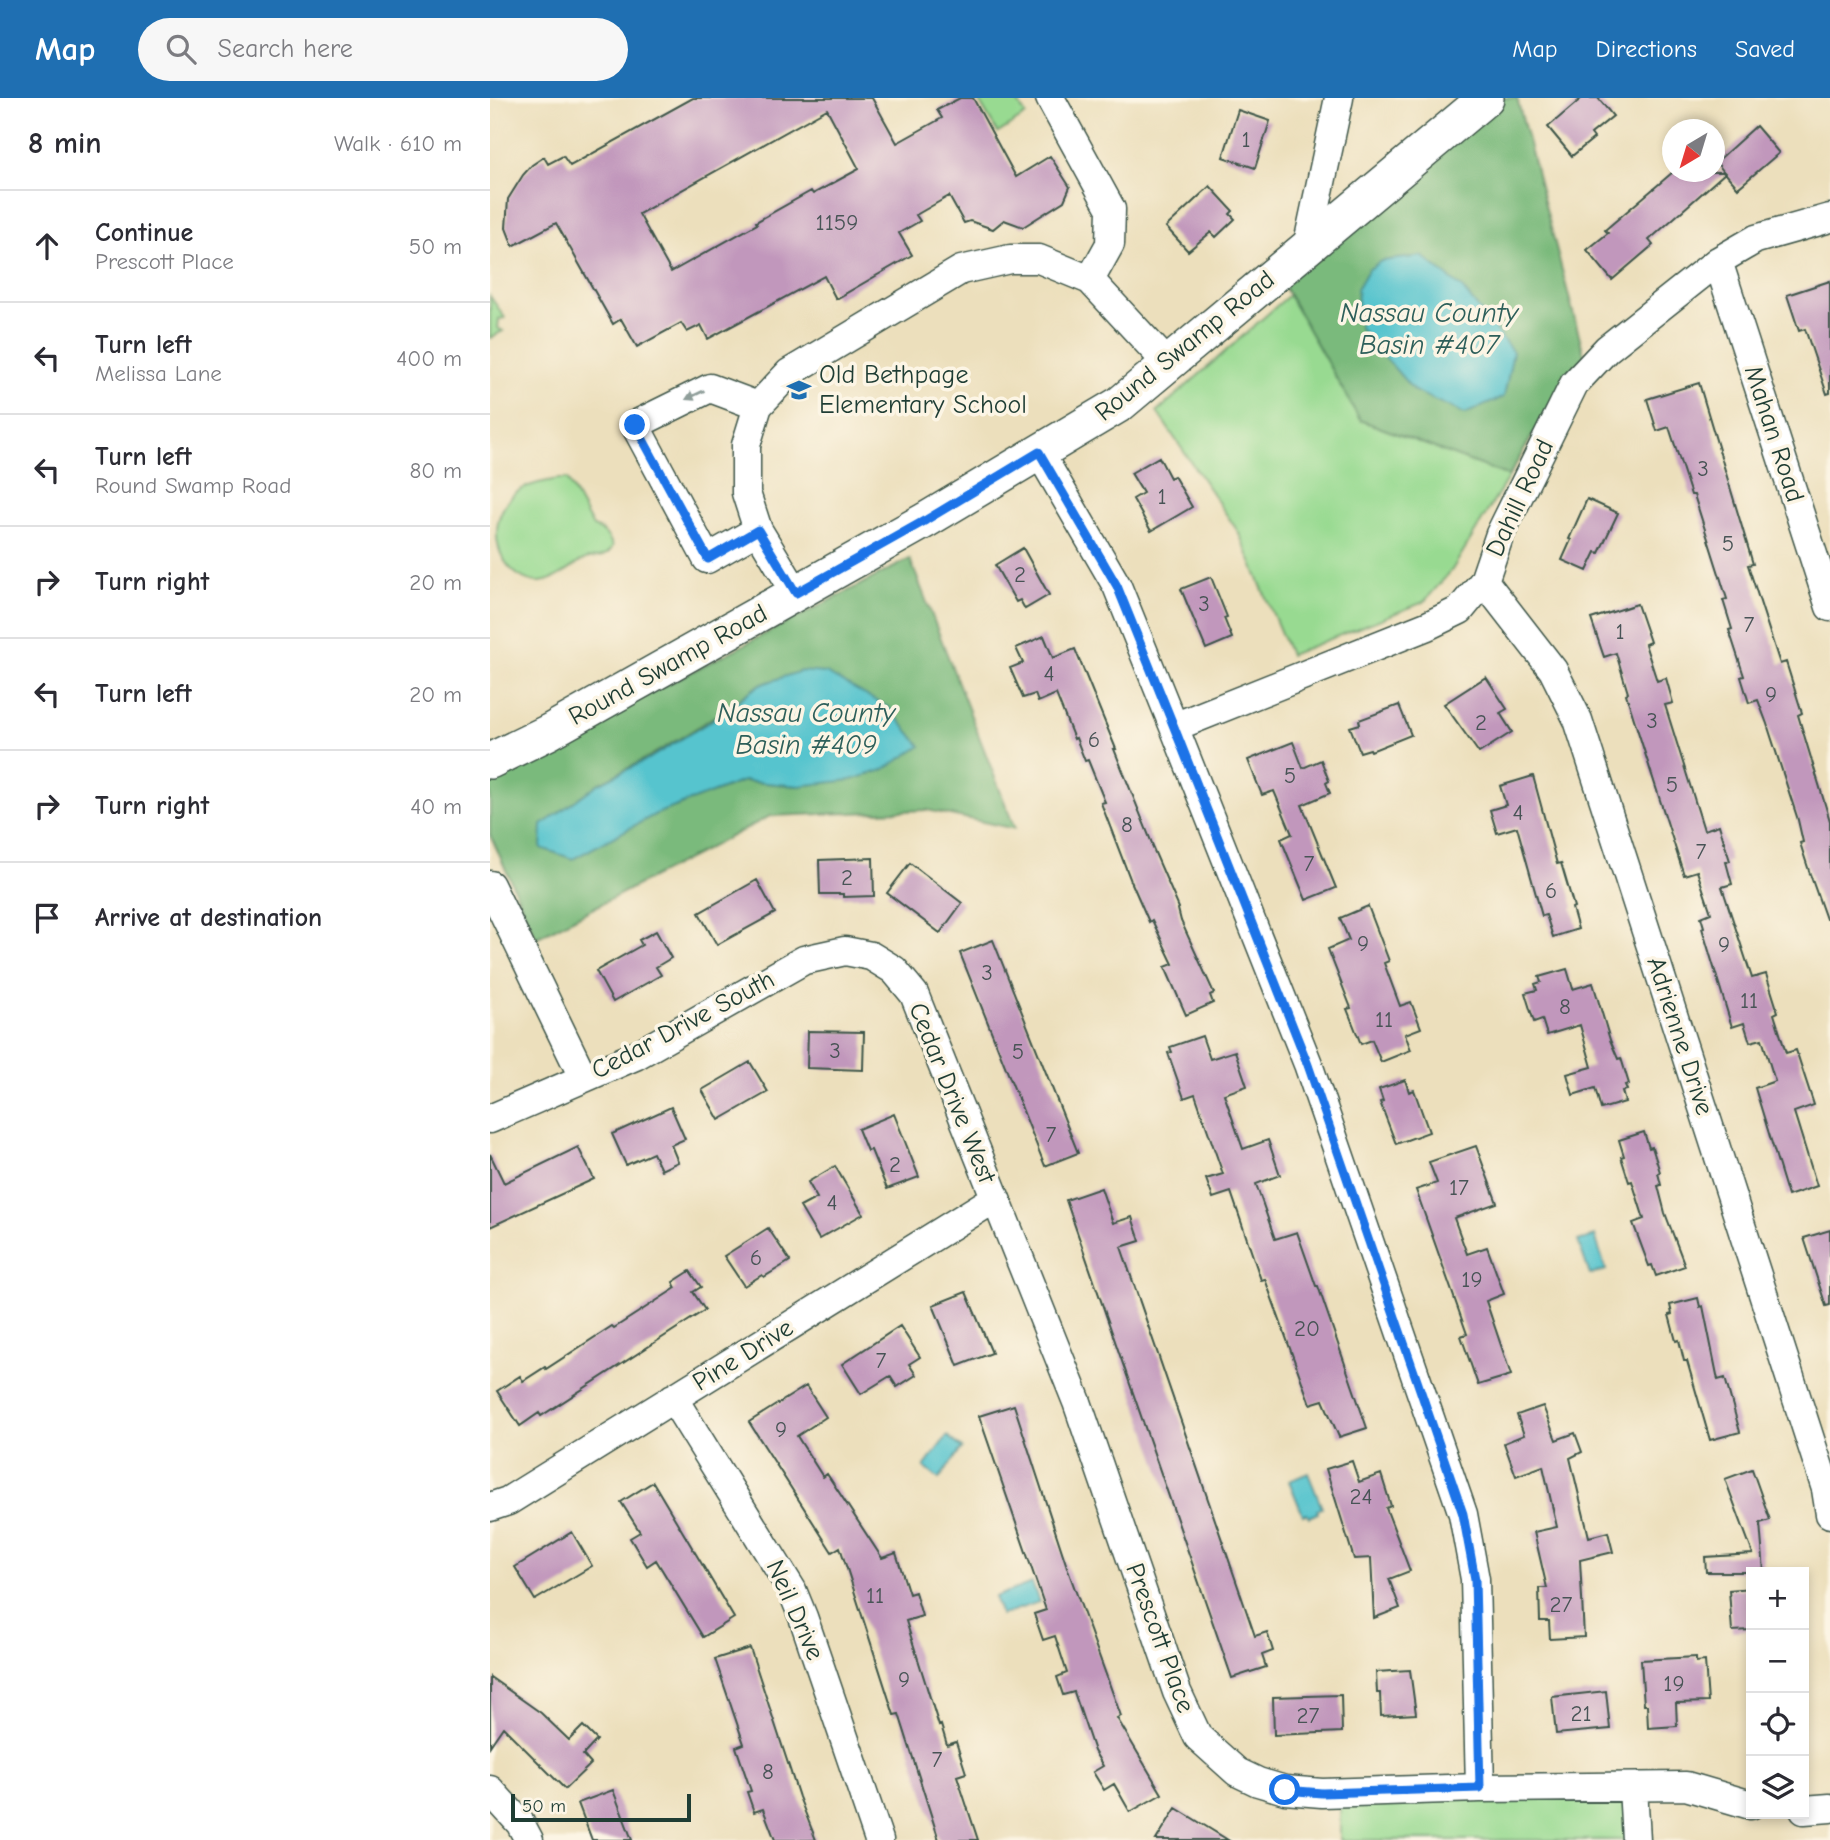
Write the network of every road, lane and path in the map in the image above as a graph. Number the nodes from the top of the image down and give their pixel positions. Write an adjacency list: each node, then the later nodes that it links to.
1 (1050, 98): 7 (street)
2 (1339, 98): 5 (street)
3 (1486, 98): 5 (main road, Round Swamp Road)
4 (1830, 218): 6 (street, Dahill Road)
5 (1307, 248): 8 (main road, Round Swamp Road)
6 (1718, 261): 12 (street, Dahill Road); 14 (street, Mahan Road)
7 (1090, 281): 8 (street); 9 (street)
8 (1168, 364): 10 (main road, Round Swamp Road)
9 (758, 407): 11 (street); 11 (street, one-way to 11)
10 (1039, 452): 13 (main road, Round Swamp Road); 15 (street)
11 (758, 530): 13 (street)
12 (1484, 581): 15 (street, Dahill Road); 24 (street, Adrienne Drive)
13 (796, 593): 16 (main road, Round Swamp Road)
14 (1830, 607)
15 (1174, 727): 26 (street)
16 (490, 761)
17 (490, 884): 19 (street)
18 (878, 960): 19 (street, Cedar Drive South); 21 (street, Cedar Drive West)
19 (583, 1077): 20 (street, Cedar Drive South)
20 (490, 1119)
21 (994, 1199): 22 (street, Pine Drive); 26 (street, Prescott Place)
22 (673, 1398): 23 (street, Pine Drive); 32 (street, Neil Drive)
23 (490, 1507)
24 (1830, 1514)
25 (1633, 1787): 26 (street, Prescott Place); 28 (street, Prescott Place); 33 (street)
26 (1480, 1788)
27 (490, 1790): 31 (street)
28 (1746, 1804)
29 (1830, 1808): 30 (street)
30 (1809, 1810)
31 (529, 1840)
32 (879, 1840)
33 (1636, 1840)

